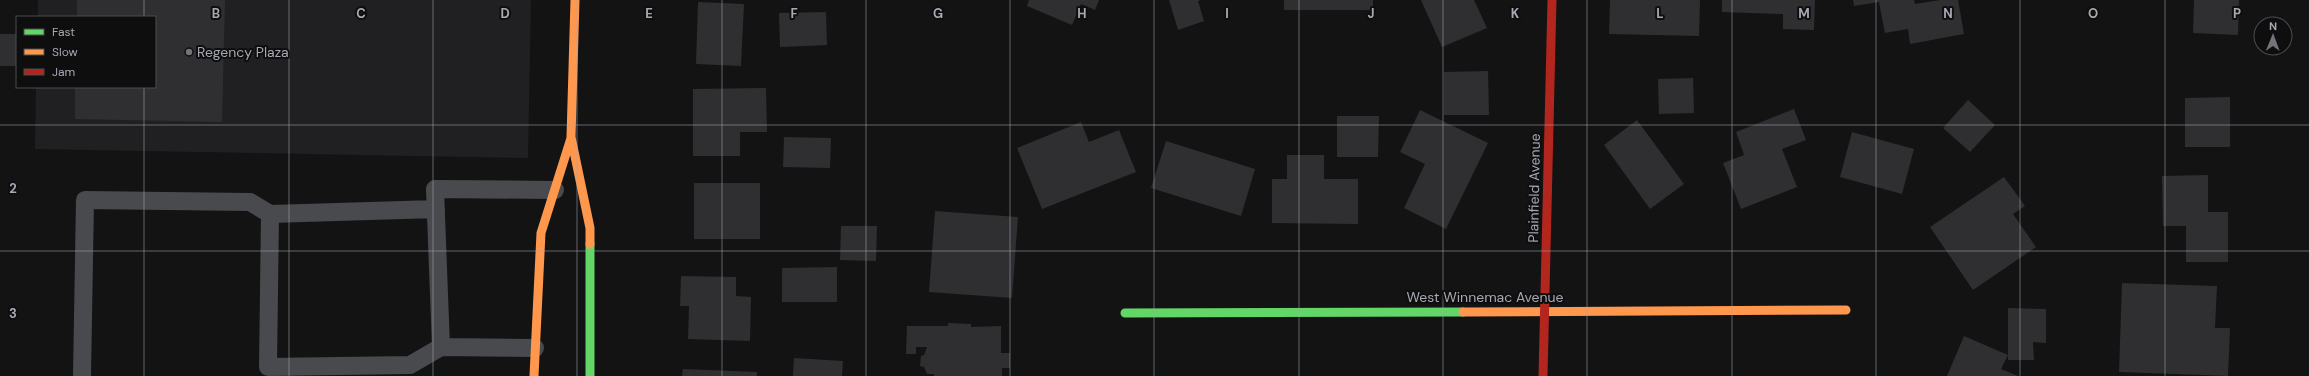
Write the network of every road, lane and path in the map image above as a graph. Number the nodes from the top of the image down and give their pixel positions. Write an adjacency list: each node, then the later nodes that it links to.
1 (575, 0): 3 (street)
2 (1552, 0): 7 (street, Plainfield Avenue)
3 (571, 137): 4 (street); 14 (street)
4 (555, 190): 5 (lane); 11 (street)
5 (436, 209): 6 (lane); 10 (lane)
6 (270, 214): 10 (lane); 12 (lane)
7 (1544, 310): 8 (street, West Winnemac Avenue); 9 (street, West Winnemac Avenue); 15 (street, Plainfield Avenue)
8 (1846, 310)
9 (1125, 312)
10 (441, 347): 11 (lane)
11 (535, 348): 13 (street)
12 (82, 376)
13 (534, 376)
14 (590, 376)
15 (1543, 376)

